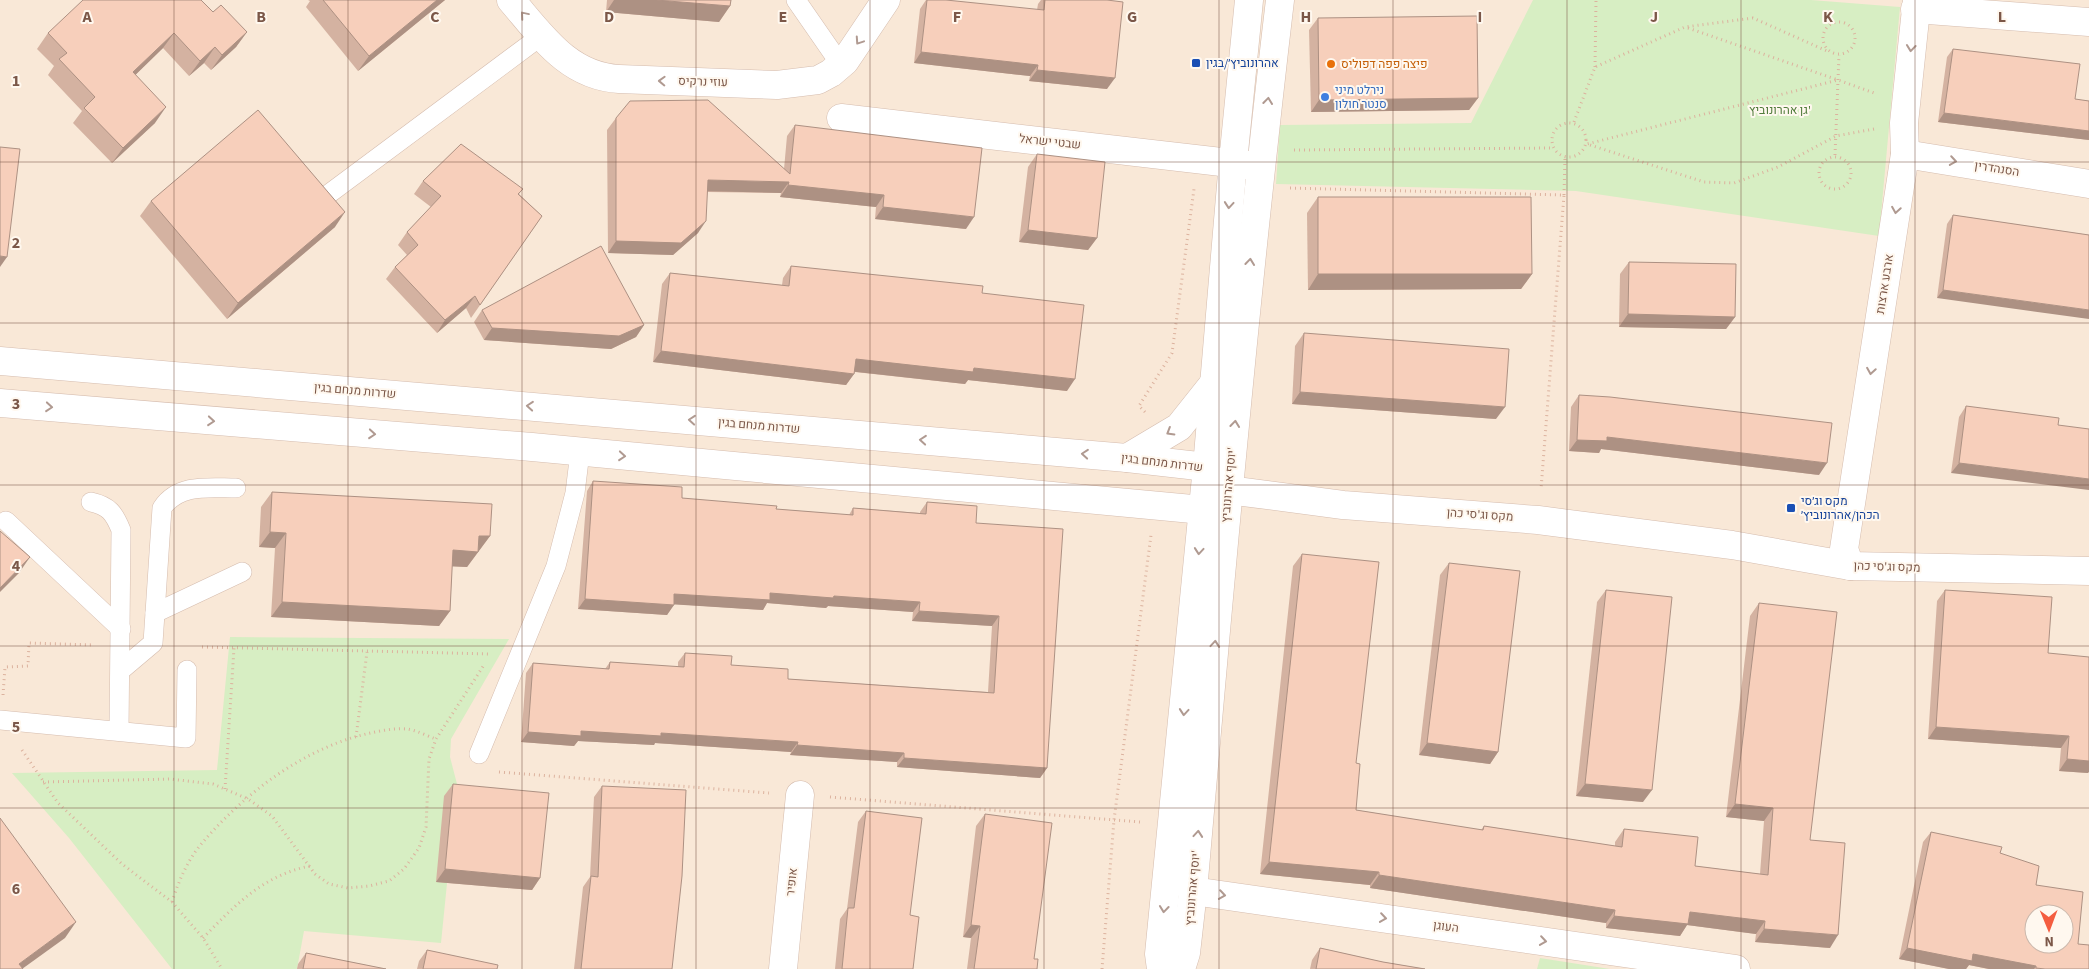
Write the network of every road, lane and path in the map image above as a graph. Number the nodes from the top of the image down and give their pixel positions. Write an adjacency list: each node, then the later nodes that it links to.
1 (512, 0): 10 (street, עוזי נרקיס, one-way to 1)
2 (796, 0): 13 (lane)
3 (886, 0): 13 (street, עוזי נרקיס, one-way to 13)
4 (1249, 0): 26 (street, יוסף אהרונוביץ')
5 (1280, 0): 27 (street, יוסף אהרונוביץ', one-way to 5)
6 (1596, 0): 14 (path)
7 (1916, 5): 8 (street); 16 (street, ארבע ארצות, one-way to 16)
8 (2089, 22)
9 (1685, 27): 11 (path); 14 (path); 15 (path)
10 (541, 36): 13 (street, עוזי נרקיס, one-way to 10); 30 (lane)
11 (1827, 50): 12 (path); 12 (path)
12 (1839, 55): 15 (path)
13 (841, 66)
14 (1595, 67): 18 (path)
15 (1838, 80): 16 (path); 19 (path); 20 (path)
16 (1904, 114): 19 (path); 22 (street, ארבע ארצות)
17 (841, 118): 25 (street, שבטי ישראל)
18 (1574, 122): 20 (path); 21 (path)
19 (1836, 136): 20 (path); 23 (path)
20 (1587, 144): 24 (path)
21 (1554, 148): 24 (path); 27 (path)
22 (1905, 154): 28 (street, הסנהדרין, one-way to 28); 45 (street, ארבע ארצות, one-way to 45)
23 (1835, 155): 23 (path)
24 (1565, 157): 29 (path)
25 (1198, 159): 26 (street, שבטי ישראל); 34 (path)
26 (1233, 162): 27 (street, שבטי ישראל); 32 (street, יוסף אהרונוביץ', one-way to 32)
27 (1260, 168): 29 (path); 39 (street, יוסף אהרונוביץ', one-way to 27)
28 (2089, 184)
29 (1564, 195): 43 (path)
30 (326, 196)
31 (0, 361): 36 (street, שדרות מנחם בגין, one-way to 31)
32 (1214, 383): 34 (street, one-way to 34); 37 (street, יוסף אהרונוביץ')
33 (0, 403): 35 (street, one-way to 35)
34 (1167, 434): 36 (street)
35 (580, 452): 41 (street, one-way to 41); 54 (lane)
36 (1127, 458): 37 (street, שדרות מנחם בגין)
37 (1208, 467): 39 (street, שדרות מנחם בגין); 42 (street, יוסף אהרונוביץ')
38 (236, 488): 48 (lane)
39 (1228, 490): 42 (street); 43 (street, מקס וג'סי כהן); 68 (street, יוסף אהרונוביץ', one-way to 39)
40 (90, 502): 49 (lane)
41 (1155, 506): 42 (street); 73 (path)
42 (1202, 510): 66 (street, יוסף אהרונוביץ', one-way to 66)
43 (1538, 520): 45 (street, מקס וג'סי כהן)
44 (6, 521): 49 (lane)
45 (1847, 558): 46 (street, מקס וג'סי כהן)
46 (2089, 570)
47 (242, 572): 48 (lane)
48 (155, 613): 55 (lane)
49 (121, 637): 55 (lane); 57 (path)
50 (197, 647): 51 (path)
51 (234, 648): 52 (path); 63 (path)
52 (367, 652): 53 (path); 59 (path)
53 (491, 654): 54 (path); 60 (path)
54 (520, 655): 61 (lane)
55 (121, 670): 58 (lane)
56 (187, 670): 58 (lane)
57 (1, 720): 58 (lane); 62 (path)
58 (119, 731)
59 (356, 737): 60 (path); 65 (path)
60 (436, 739): 67 (path)
61 (479, 754)
62 (43, 782): 63 (path); 69 (path)
63 (225, 789): 65 (path)
64 (800, 795): 72 (street, אופיר)
65 (248, 799): 67 (path); 69 (path)
66 (1169, 862): 68 (street); 74 (street, יוסף אהרונוביץ', one-way to 74)
67 (310, 866): 70 (path)
68 (1193, 891): 75 (street, יוסף אהרונוביץ'); 76 (street, העוגן, one-way to 76)
69 (172, 902): 70 (path)
70 (203, 938): 71 (path)
71 (222, 969)
72 (783, 969)
73 (1102, 969)
74 (1161, 969)
75 (1181, 969)
76 (1736, 969)

